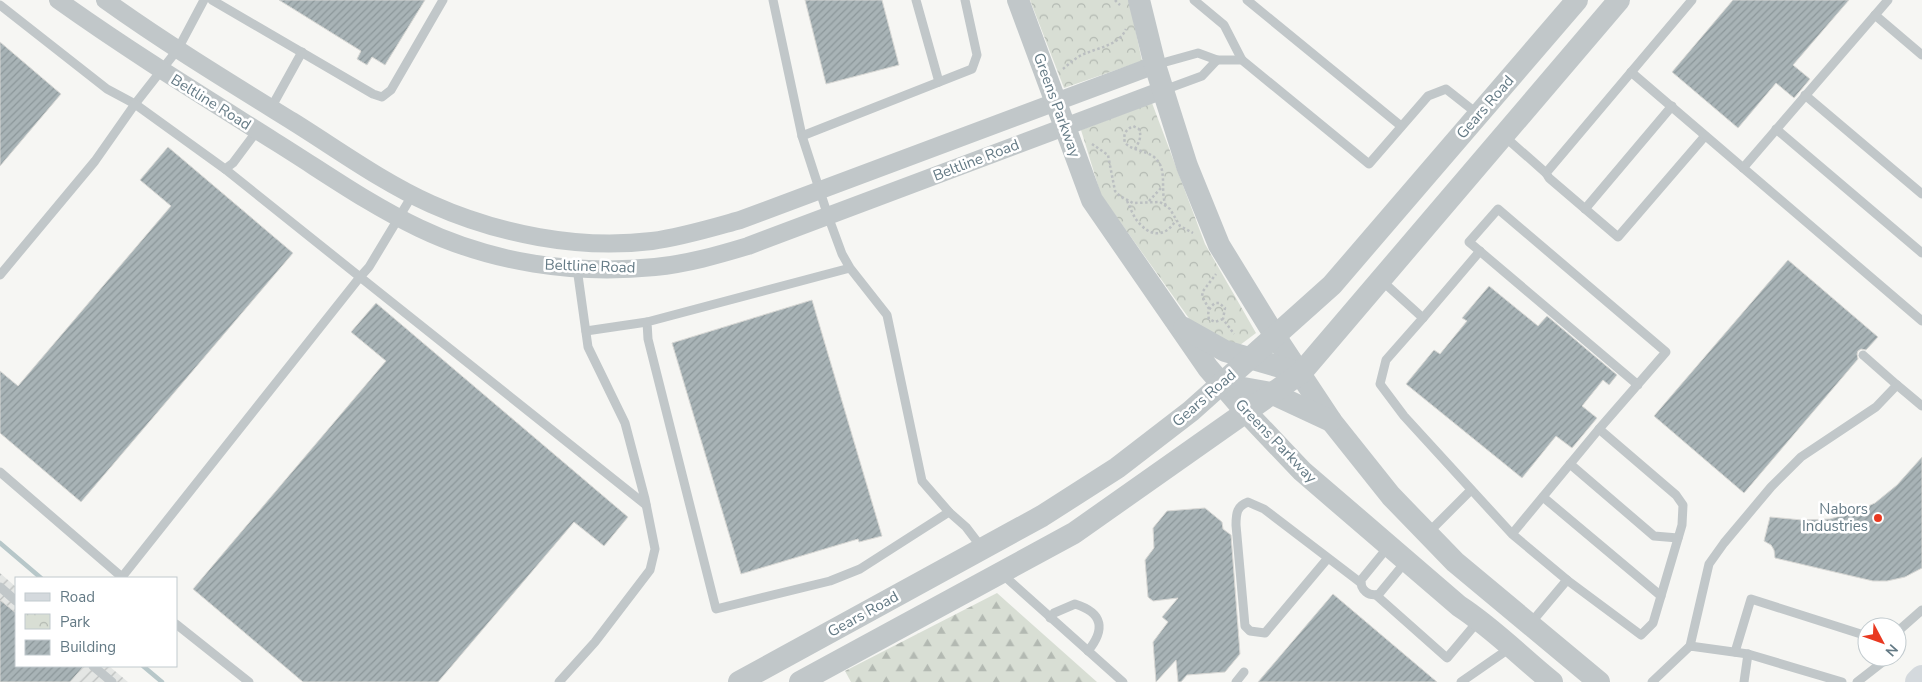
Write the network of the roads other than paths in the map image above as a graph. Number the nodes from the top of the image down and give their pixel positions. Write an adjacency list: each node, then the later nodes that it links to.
1 (58, 0): 25 (street, Beltline Road)
2 (105, 0): 19 (street, Beltline Road)
3 (204, 0): 19 (lane)
4 (212, 0): 20 (lane)
5 (443, 0): 20 (lane)
6 (773, 0): 39 (lane)
7 (916, 0): 27 (lane)
8 (965, 0): 27 (lane)
9 (1018, 0): 30 (street, Greens Parkway)
10 (1194, 0): 23 (lane)
11 (1248, 0): 36 (lane)
12 (1578, 0): 34 (street, Gears Road)
13 (1619, 0): 40 (street, Gears Road)
14 (1692, 0): 26 (lane)
15 (1888, 0): 18 (lane)
16 (0, 5): 31 (lane)
17 (1131, 5): 24 (street)
18 (1875, 15): 21 (lane); 29 (lane)
19 (178, 49): 25 (lane); 33 (street, Beltline Road)
20 (302, 52): 33 (lane)
21 (1922, 56)
22 (1217, 60): 23 (lane); 24 (lane); 28 (lane)
23 (1242, 60): 36 (lane)
24 (1155, 65): 28 (street); 30 (street, Beltline Road)
25 (161, 70): 31 (lane); 38 (street, Beltline Road)
26 (1631, 72): 32 (lane); 44 (lane)
27 (940, 82): 39 (lane)
28 (1163, 90): 35 (street, Beltline Road); 63 (street)
29 (1806, 95): 37 (lane); 47 (lane)
30 (1055, 101): 35 (street, Greens Parkway); 45 (street, Beltline Road)
31 (135, 104): 43 (lane); 55 (lane)
32 (1672, 106): 41 (lane); 48 (lane)
33 (271, 108): 46 (street, Beltline Road)
34 (1479, 115): 36 (lane); 40 (street); 63 (street, Gears Road)
35 (1065, 126): 49 (street, Beltline Road); 61 (street, Greens Parkway)
36 (1402, 126)
37 (1776, 129): 42 (lane); 52 (lane)
38 (257, 131): 43 (lane); 50 (street, Beltline Road)
39 (802, 136): 45 (lane)
40 (1504, 136): 44 (lane); 57 (street, Gears Road)
41 (1705, 136): 42 (lane); 48 (lane)
42 (1743, 168): 59 (lane)
43 (225, 169): 56 (lane)
44 (1546, 172): 48 (lane)
45 (820, 190): 46 (street, Beltline Road); 49 (lane)
46 (413, 194): 50 (lane)
47 (1922, 194)
48 (1585, 209)
49 (828, 216): 53 (street, Beltline Road); 54 (lane)
50 (399, 217): 53 (street, Beltline Road); 56 (lane)
51 (1480, 251): 58 (lane); 69 (lane); 69 (lane)
52 (1922, 253)
53 (577, 268): 62 (lane)
54 (850, 268): 60 (lane); 80 (lane)
55 (0, 275)
56 (360, 277): 79 (lane); 90 (lane)
57 (1381, 280): 58 (lane); 66 (street, Gears Road)
58 (1423, 318): 77 (lane)
59 (1922, 321)
60 (647, 322): 62 (lane); 80 (lane)
61 (1177, 323): 65 (street); 67 (street, Greens Parkway)
62 (586, 331): 79 (lane)
63 (1275, 336): 65 (street, Gears Road); 66 (street)
64 (1863, 355): 68 (lane)
65 (1250, 359): 66 (street); 67 (street, Gears Road)
66 (1301, 373): 70 (street, Gears Road); 73 (street)
67 (1221, 384): 70 (street); 72 (street, Greens Parkway); 85 (street, Gears Road)
68 (1897, 384): 71 (lane); 104 (lane)
69 (1638, 385): 74 (lane)
70 (1271, 394): 72 (street, Gears Road); 73 (street)
71 (1922, 406)
72 (1245, 411): 84 (street, Greens Parkway); 88 (street, Gears Road)
73 (1332, 422): 81 (street)
74 (1599, 429): 75 (lane); 83 (lane)
75 (1570, 464): 78 (lane); 83 (lane)
76 (0, 472): 89 (lane)
77 (1472, 490): 81 (lane); 82 (lane)
78 (1543, 498): 82 (lane); 95 (lane)
79 (646, 505): 117 (lane)
80 (949, 512): 85 (lane)
81 (1428, 533): 101 (street)
82 (1512, 534): 91 (lane)
83 (1678, 538): 95 (lane)
84 (1390, 545): 87 (street, Greens Parkway); 92 (lane)
85 (982, 548): 88 (street); 112 (street, Gears Road)
86 (1328, 558): 86 (lane); 92 (lane)
87 (1407, 560): 94 (lane); 99 (street, Greens Parkway)
88 (1000, 572): 98 (lane); 119 (street, Gears Road)
89 (121, 577)
90 (123, 577)
91 (1567, 580): 95 (lane); 101 (lane)
92 (1361, 583): 94 (lane)
93 (0, 587): 96 (lane)
94 (1376, 595): 99 (lane)
95 (1661, 596)
96 (15, 600)
97 (1922, 610): 100 (lane)
98 (1050, 618): 106 (lane); 106 (lane)
99 (1480, 619): 105 (street, Greens Parkway)
100 (1907, 623)
101 (1530, 624): 105 (street); 123 (street)
102 (178, 626): 116 (lane)
103 (1857, 633): 107 (lane)
104 (1690, 646): 107 (lane); 124 (lane)
105 (1510, 647): 114 (lane); 122 (street, Greens Parkway)
106 (1088, 652): 120 (lane)
107 (1735, 652): 108 (lane)
108 (1748, 654): 125 (lane); 126 (lane)
109 (94, 667): 115 (lane)
110 (1877, 667): 127 (lane)
111 (1244, 672): 121 (lane)
112 (771, 674): 118 (street, Gears Road)
113 (1922, 678): 128 (main road)
114 (1465, 681)
115 (112, 682)
116 (248, 682)
117 (559, 682)
118 (739, 682)
119 (800, 682)
120 (1124, 682)
121 (1236, 682)
122 (1552, 682)
123 (1600, 682)
124 (1652, 682)
125 (1744, 682)
126 (1842, 682)
127 (1857, 682)
128 (1918, 682)

